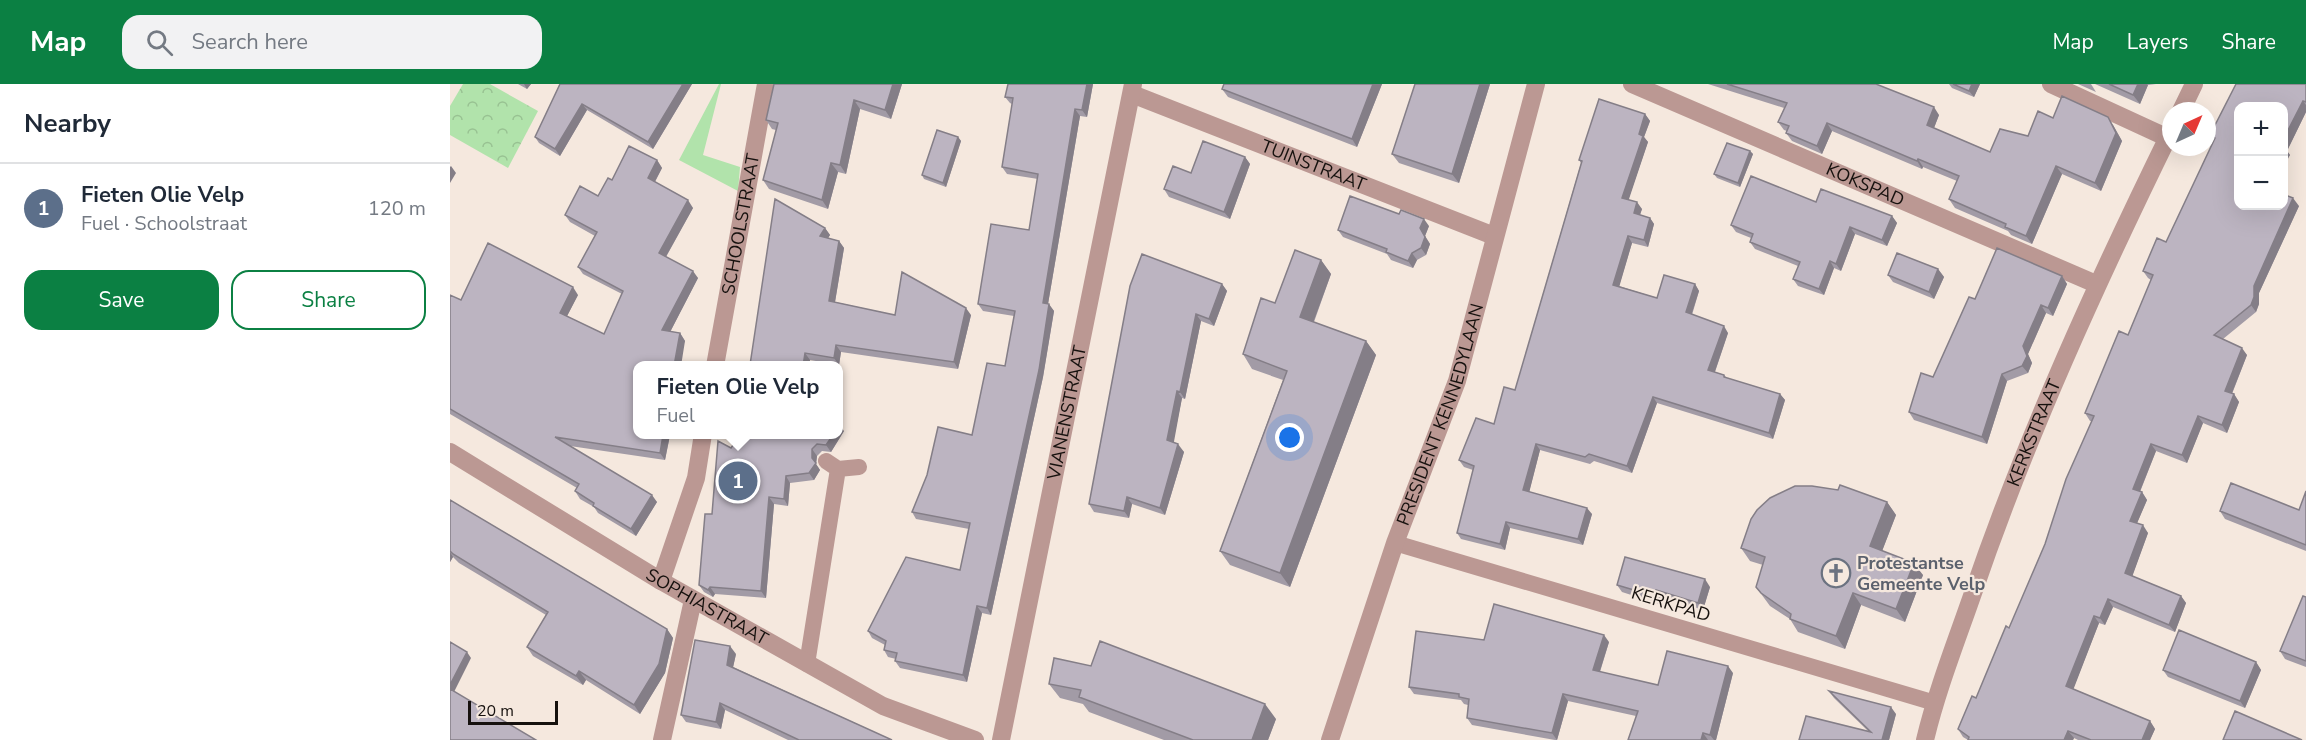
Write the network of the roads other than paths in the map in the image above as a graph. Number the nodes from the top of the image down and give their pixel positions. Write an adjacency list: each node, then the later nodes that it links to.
1 (766, 84): 12 (street, SCHOOLSTRAAT)
2 (1536, 84): 10 (street, PRESIDENT KENNEDYLAAN)
3 (1632, 84): 11 (street, KOKSPAD)
4 (2051, 84): 8 (street, KERKSTRAAT)
5 (2194, 84): 7 (street)
6 (1133, 89): 10 (street, TUINSTRAAT); 23 (street, VIANENSTRAAT)
7 (2185, 102)
8 (2162, 131)
9 (2162, 149): 11 (street, KERKSTRAAT)
10 (1494, 236): 16 (street, PRESIDENT KENNEDYLAAN)
11 (2097, 284): 20 (street, KERKSTRAAT)
12 (716, 361)
13 (702, 439): 17 (street)
14 (450, 452): 17 (street, SOPHIASTRAAT)
15 (859, 467): 19 (lane)
16 (1395, 543): 20 (lane, KERKPAD); 24 (street, PRESIDENT KENNEDYLAAN)
17 (661, 581): 18 (street, SOPHIASTRAAT)
18 (693, 600): 19 (street, SOPHIASTRAAT); 21 (street)
19 (807, 664): 22 (street, SOPHIASTRAAT)
20 (1935, 703): 25 (street, KERKSTRAAT)
21 (662, 740)
22 (975, 740)
23 (1001, 740)
24 (1330, 740)
25 (1925, 740)

